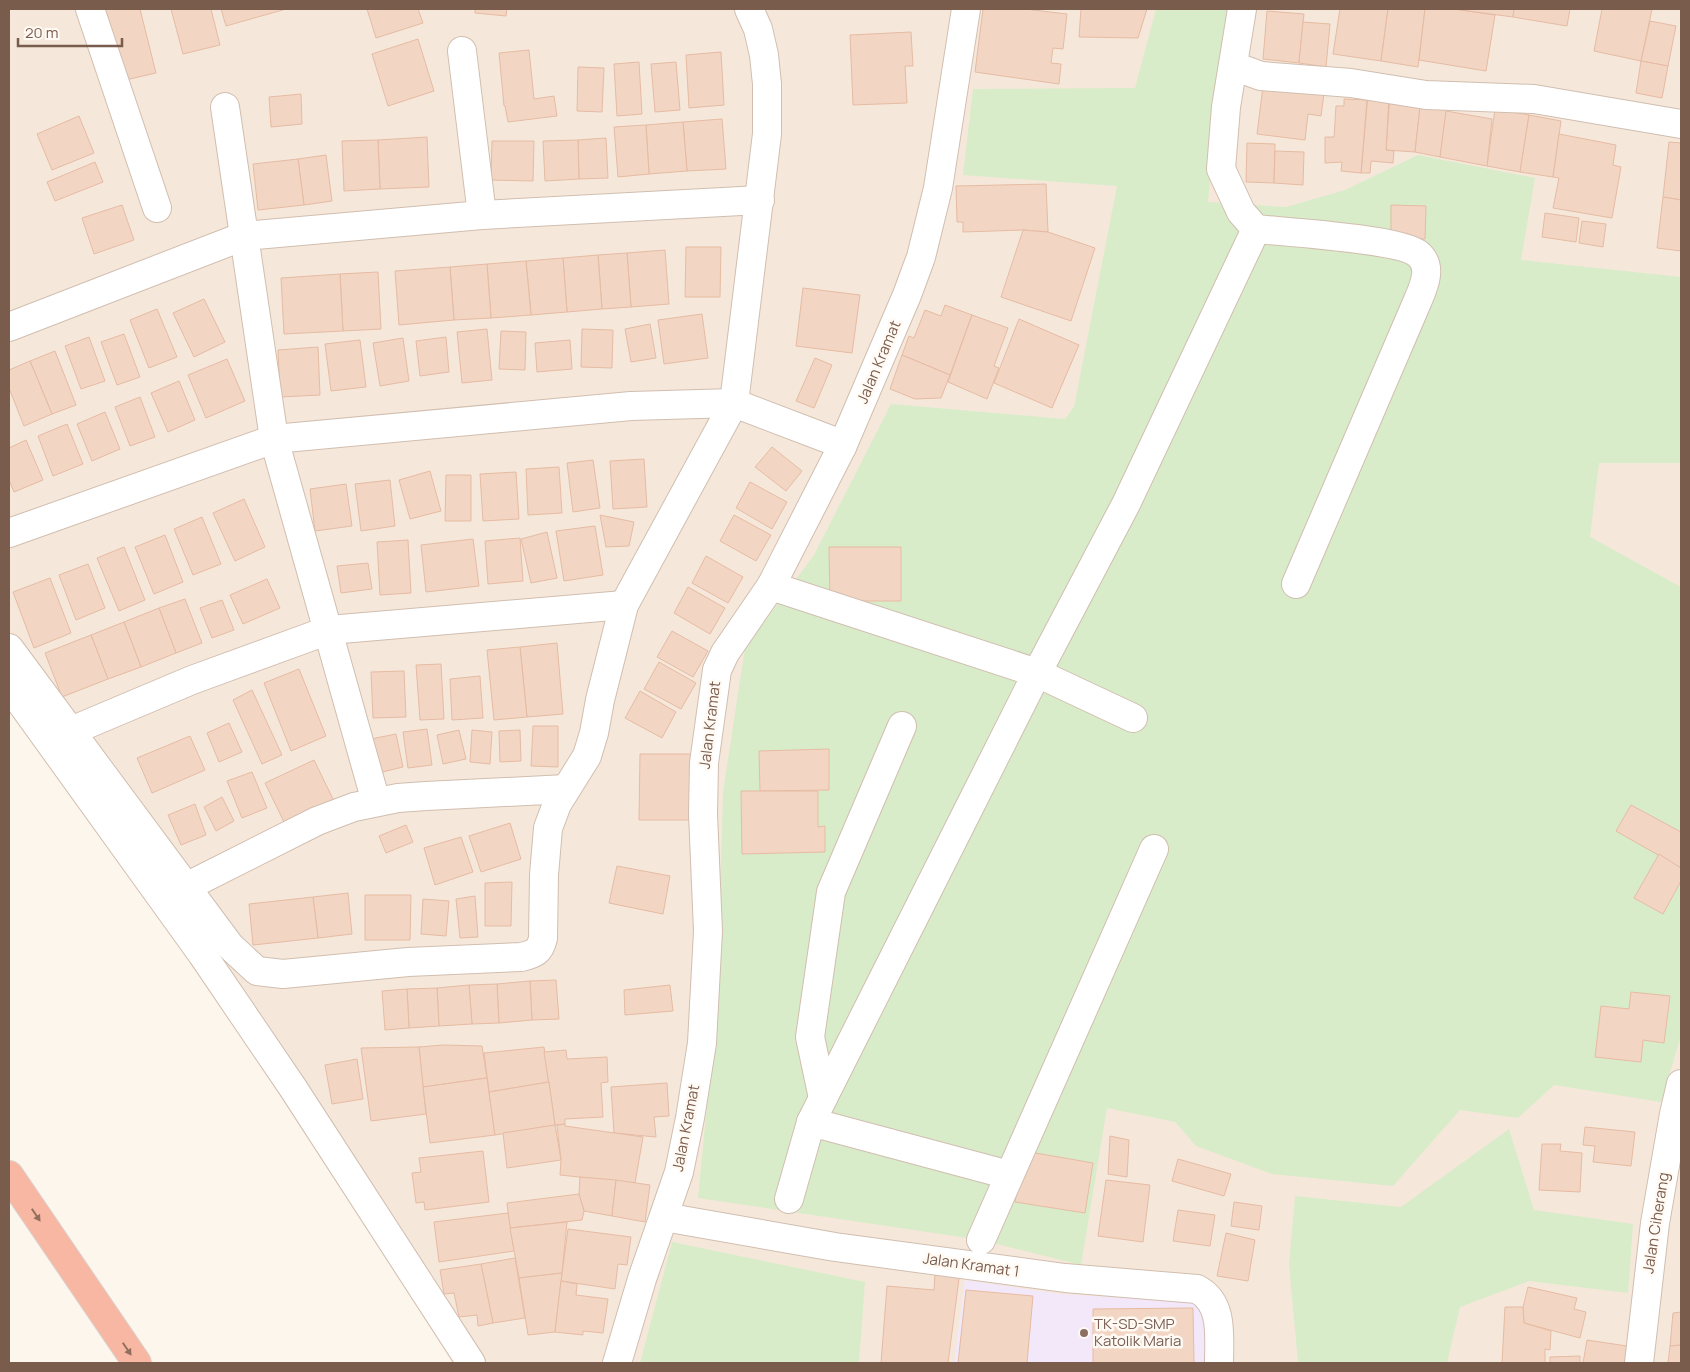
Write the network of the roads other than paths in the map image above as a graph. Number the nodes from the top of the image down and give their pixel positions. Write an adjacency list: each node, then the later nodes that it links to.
1 (90, 9): 10 (street)
2 (749, 9): 9 (street)
3 (966, 9): 17 (street, Jalan Kramat)
4 (1242, 9): 6 (street)
5 (462, 51): 11 (street)
6 (1233, 66): 8 (street); 12 (street)
7 (225, 108): 13 (street)
8 (1681, 124)
9 (760, 200): 11 (street); 15 (street)
10 (157, 208)
11 (482, 215): 13 (street)
12 (1256, 229): 19 (street); 24 (street)
13 (244, 236): 14 (street); 16 (street)
14 (9, 327)
15 (734, 403): 16 (street); 17 (street); 21 (street)
16 (274, 439): 18 (street); 22 (street)
17 (842, 447): 20 (street, Jalan Kramat)
18 (9, 533)
19 (1296, 584)
20 (771, 586): 24 (street); 38 (street, Jalan Kramat)
21 (624, 605): 22 (street); 29 (street)
22 (328, 630): 28 (street); 30 (street)
23 (9, 648): 28 (street)
24 (1037, 672): 26 (street); 34 (street)
25 (9, 686): 41 (street)
26 (1133, 718)
27 (902, 726): 34 (street)
28 (71, 731): 32 (street)
29 (566, 789): 30 (street); 32 (street)
30 (376, 802): 32 (street)
31 (1154, 849): 36 (street)
32 (186, 887)
33 (1681, 1084): 44 (street, Jalan Ciherang)
34 (817, 1110): 36 (street); 37 (street)
35 (9, 1174): 40 (highway, one-way to 40)
36 (1008, 1174): 39 (street)
37 (789, 1199)
38 (664, 1217): 42 (street, Jalan Kramat); 43 (street, Jalan Kramat 1)
39 (981, 1240)
40 (137, 1363)
41 (470, 1363)
42 (617, 1363)
43 (1219, 1363)
44 (1639, 1363)

